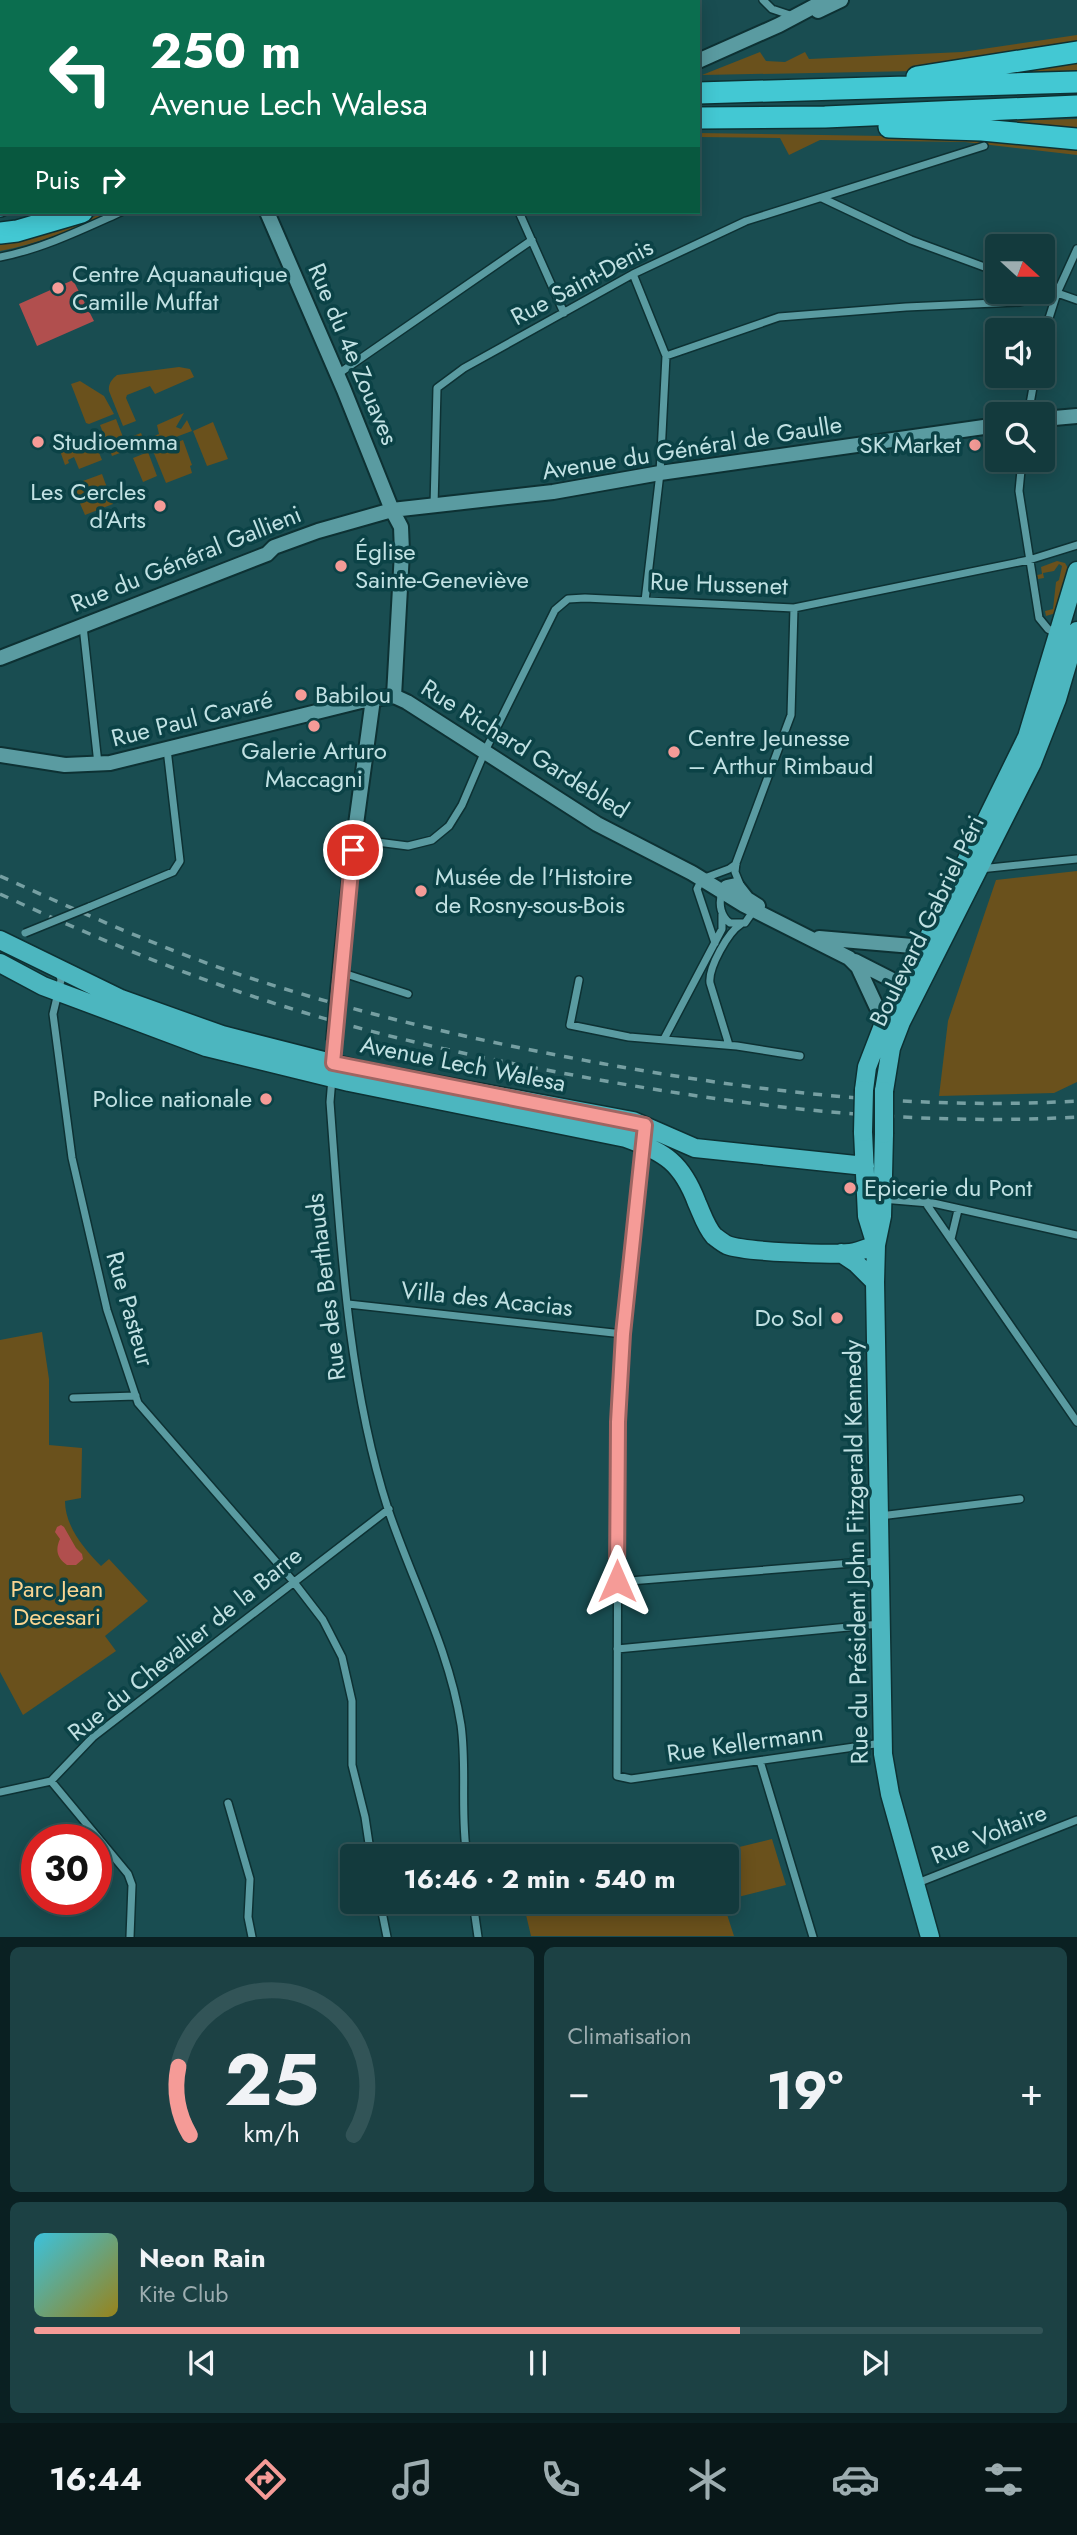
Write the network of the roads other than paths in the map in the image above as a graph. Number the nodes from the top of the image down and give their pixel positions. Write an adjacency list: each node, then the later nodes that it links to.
1 (763, 0): 4 (street)
2 (827, 0): 4 (main road)
3 (841, 0): 4 (main road)
4 (797, 16): 6 (main road)
5 (1077, 52): 8 (highway)
6 (700, 60)
7 (1077, 82): 8 (highway)
8 (901, 88): 9 (highway)
9 (700, 93)
10 (1077, 106): 11 (highway)
11 (825, 117): 12 (highway); 13 (highway)
12 (700, 118)
13 (1077, 139)
14 (984, 146): 15 (street, Rue Saint-Denis)
15 (821, 198): 24 (street); 25 (street, Rue Saint-Denis)
16 (75, 214): 20 (highway)
17 (116, 214): 23 (street)
18 (269, 214): 31 (main road, Rue du 4e Zouaves)
19 (520, 214): 21 (street)
20 (0, 233)
21 (532, 240): 28 (street); 31 (street)
22 (1077, 249): 26 (street)
23 (0, 257)
24 (985, 267)
25 (633, 274): 28 (street, Rue Saint-Denis); 30 (street)
26 (1057, 293): 27 (street); 29 (street); 30 (street)
27 (1077, 300)
28 (564, 313): 37 (street, Rue Saint-Denis)
29 (1049, 318)
30 (666, 356): 36 (street)
31 (337, 374): 38 (main road, Rue du 4e Zouaves)
32 (1077, 416): 33 (main road)
33 (1055, 418)
34 (985, 427): 36 (main road, Avenue du Général de Gaulle)
35 (1020, 472): 40 (street)
36 (660, 473): 37 (main road, Avenue du Général de Gaulle); 42 (street)
37 (434, 506): 38 (main road, Avenue du Général de Gaulle)
38 (392, 510): 44 (main road, Rue du Général Gallieni); 47 (main road, Rue Richard Gardebled)
39 (1077, 545): 40 (street, Rue Hussenet)
40 (1029, 560): 43 (street, Rue Hussenet); 45 (street)
41 (1077, 570): 45 (main road, Boulevard Gabriel Péri)
42 (645, 601): 43 (street, Rue Hussenet); 50 (street, Rue Hussenet)
43 (794, 608): 55 (street)
44 (82, 626): 46 (main road, Rue du Général Gallieni); 52 (street)
45 (1070, 632): 56 (main road, Boulevard Gabriel Péri); 66 (main road, Boulevard Gabriel Péri)
46 (0, 658)
47 (394, 696): 48 (main road, Rue Paul Cavaré); 50 (main road, Rue Richard Gardebled)
48 (373, 699): 49 (main road, Rue Paul Cavaré); 53 (main road, Rue des Berthauds)
49 (167, 749): 52 (main road, Rue Paul Cavaré); 63 (street, bridge)
50 (485, 751): 53 (street, Rue Hussenet); 57 (main road, Rue Richard Gardebled)
51 (0, 755): 52 (main road, Rue Paul Cavaré)
52 (98, 764)
53 (354, 839): 70 (main road, Rue des Berthauds)
54 (1077, 859): 56 (street)
55 (736, 863): 57 (street); 58 (street)
56 (979, 870): 69 (main road, Boulevard Gabriel Péri)
57 (702, 879): 59 (main road, Rue Richard Gardebled); 64 (street)
58 (743, 890): 59 (main road); 60 (main road, Rue Richard Gardebled)
59 (723, 892): 60 (main road, Rue Richard Gardebled); 61 (street)
60 (755, 907): 62 (street); 66 (main road, Rue Richard Gardebled); 67 (main road, Rue Richard Gardebled)
61 (722, 914): 62 (street); 64 (street)
62 (741, 924): 77 (street)
63 (25, 933): 65 (main road)
64 (715, 943): 76 (street)
65 (1, 944): 72 (main road, Avenue Lech Walesa)
66 (924, 947): 69 (main road); 73 (main road, Boulevard Gabriel Péri)
67 (849, 958): 73 (main road, Rue Richard Gardebled); 75 (main road)
68 (0, 963): 72 (main road, Avenue Lech Walesa)
69 (931, 964): 73 (main road, Boulevard Gabriel Péri)
70 (340, 972): 74 (street); 79 (main road, Rue des Berthauds, bridge)
71 (579, 980): 76 (street)
72 (60, 981): 79 (main road, Avenue Lech Walesa); 79 (main road, Avenue Lech Walesa); 95 (street, Rue Pasteur)
73 (910, 989): 75 (main road, Boulevard Gabriel Péri); 84 (main road, Boulevard Gabriel Péri, bridge)
74 (408, 994)
75 (884, 1023): 84 (main road, Boulevard Gabriel Péri, bridge)
76 (664, 1039): 77 (street)
77 (729, 1045): 78 (street)
78 (800, 1056)
79 (333, 1070): 80 (main road, Avenue Lech Walesa); 81 (main road, Avenue Lech Walesa); 93 (street, Rue des Berthauds)
80 (645, 1125): 81 (street); 82 (main road, Avenue Lech Walesa)
81 (644, 1144): 83 (main road, Avenue Lech Walesa); 94 (street)
82 (695, 1148): 83 (main road); 84 (main road, Avenue Lech Walesa)
83 (680, 1169): 91 (main road)
84 (871, 1174): 85 (street); 86 (main road, Boulevard Gabriel Péri); 90 (main road)
85 (929, 1203): 86 (street); 87 (street); 89 (street)
86 (882, 1208): 90 (main road, Boulevard Gabriel Péri)
87 (958, 1210): 88 (street); 89 (street)
88 (1077, 1235)
89 (951, 1239): 97 (street)
90 (876, 1245): 91 (main road); 92 (main road, Rue du Président John Fitzgerald Kennedy)
91 (841, 1253): 92 (main road)
92 (875, 1282): 100 (main road, Rue du Président John Fitzgerald Kennedy)
93 (348, 1304): 94 (street, Villa des Acacias); 99 (street, Rue des Berthauds)
94 (623, 1334): 103 (street)
95 (136, 1396): 96 (street); 102 (street, Rue Pasteur)
96 (74, 1398)
97 (1077, 1422)
98 (1020, 1499): 100 (street)
99 (388, 1509): 102 (street, Rue du Chevalier de la Barre); 113 (street, Rue des Berthauds)
100 (879, 1516): 101 (main road, Rue du Président John Fitzgerald Kennedy)
101 (880, 1560): 103 (street); 104 (main road, Rue du Président John Fitzgerald Kennedy)
102 (293, 1581): 108 (street, Rue du Chevalier de la Barre); 112 (street, Rue Pasteur)
103 (617, 1581): 105 (street)
104 (880, 1624): 105 (street); 106 (main road, Rue du Président John Fitzgerald Kennedy)
105 (617, 1649): 107 (street, Rue Kellermann)
106 (882, 1743): 107 (street, Rue Kellermann); 114 (main road, Rue du Président John Fitzgerald Kennedy)
107 (760, 1761): 121 (street)
108 (51, 1781): 109 (street); 117 (street)
109 (0, 1792)
110 (228, 1803): 118 (street)
111 (1077, 1820): 114 (street, Rue Voltaire)
112 (368, 1844)
113 (466, 1844)
114 (915, 1884): 122 (main road, Rue du Président John Fitzgerald Kennedy)
115 (382, 1914): 119 (street)
116 (475, 1914): 120 (street)
117 (130, 1937)
118 (252, 1937)
119 (387, 1937)
120 (478, 1937)
121 (813, 1937)
122 (930, 1937)

